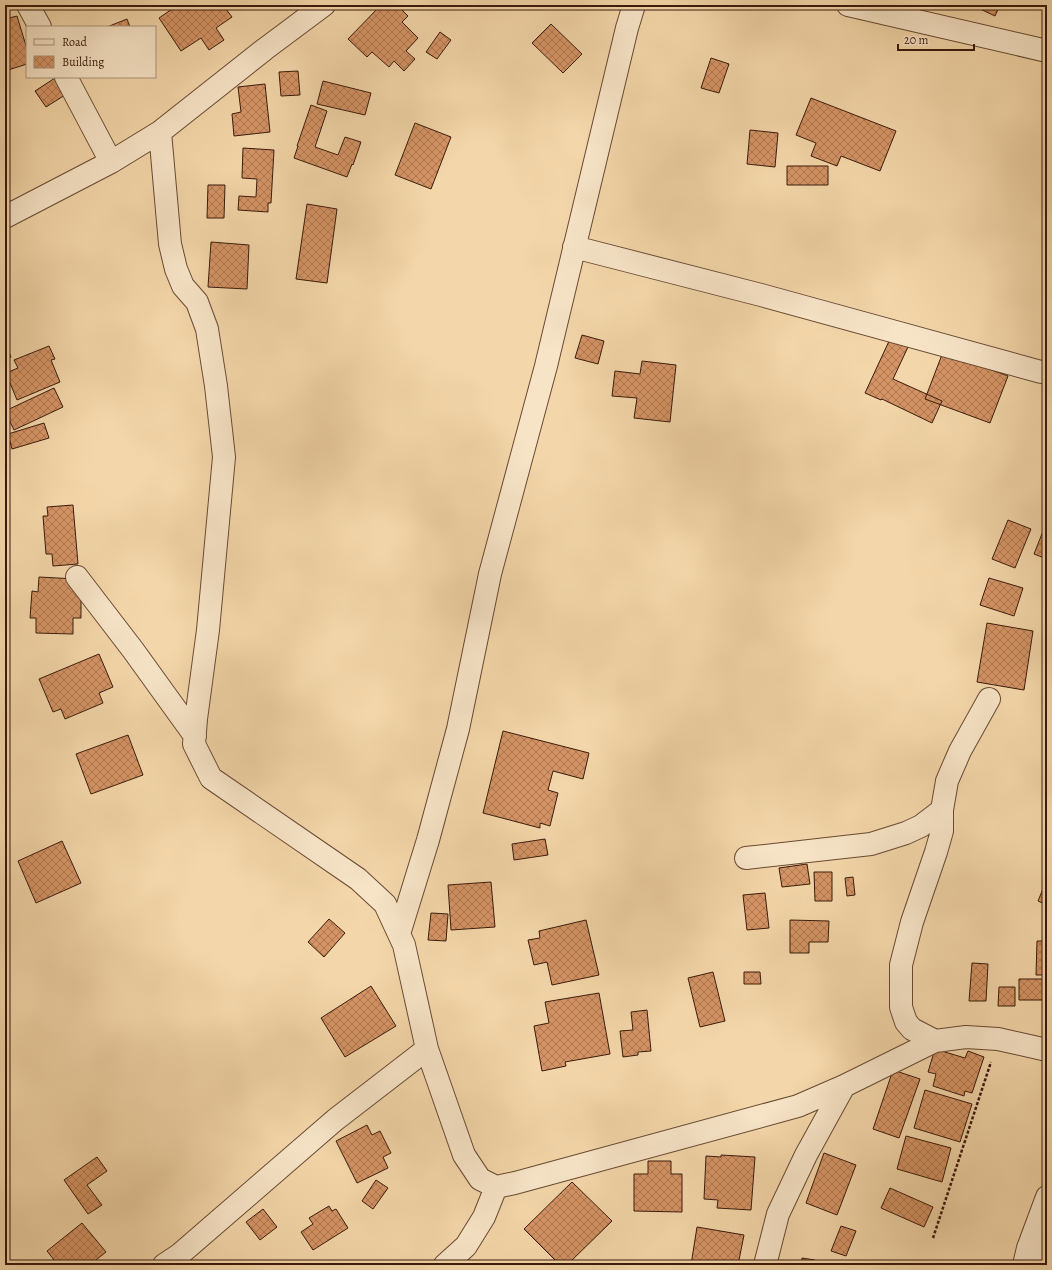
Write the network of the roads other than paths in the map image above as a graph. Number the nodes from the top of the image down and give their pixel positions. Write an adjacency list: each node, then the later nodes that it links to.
1 (28, 5): 5 (street)
2 (324, 5): 8 (street)
3 (634, 5): 11 (street)
4 (848, 5): 6 (street)
5 (39, 26)
6 (1047, 51)
7 (67, 78): 9 (street)
8 (160, 132): 9 (street); 15 (street)
9 (111, 162): 10 (street)
10 (5, 217)
11 (574, 247): 12 (street); 18 (street)
12 (1047, 372)
13 (77, 577): 15 (street)
14 (989, 699): 16 (street)
15 (195, 736): 18 (street)
16 (942, 810): 17 (street); 19 (street)
17 (746, 858)
18 (399, 934): 20 (street)
19 (935, 1041): 21 (street); 22 (street)
20 (427, 1050): 23 (street); 26 (street)
21 (1047, 1050)
22 (844, 1086): 23 (street); 28 (street)
23 (496, 1187): 27 (street)
24 (1047, 1197): 25 (street)
25 (1033, 1256)
26 (164, 1265)
27 (445, 1265)
28 (765, 1265)

